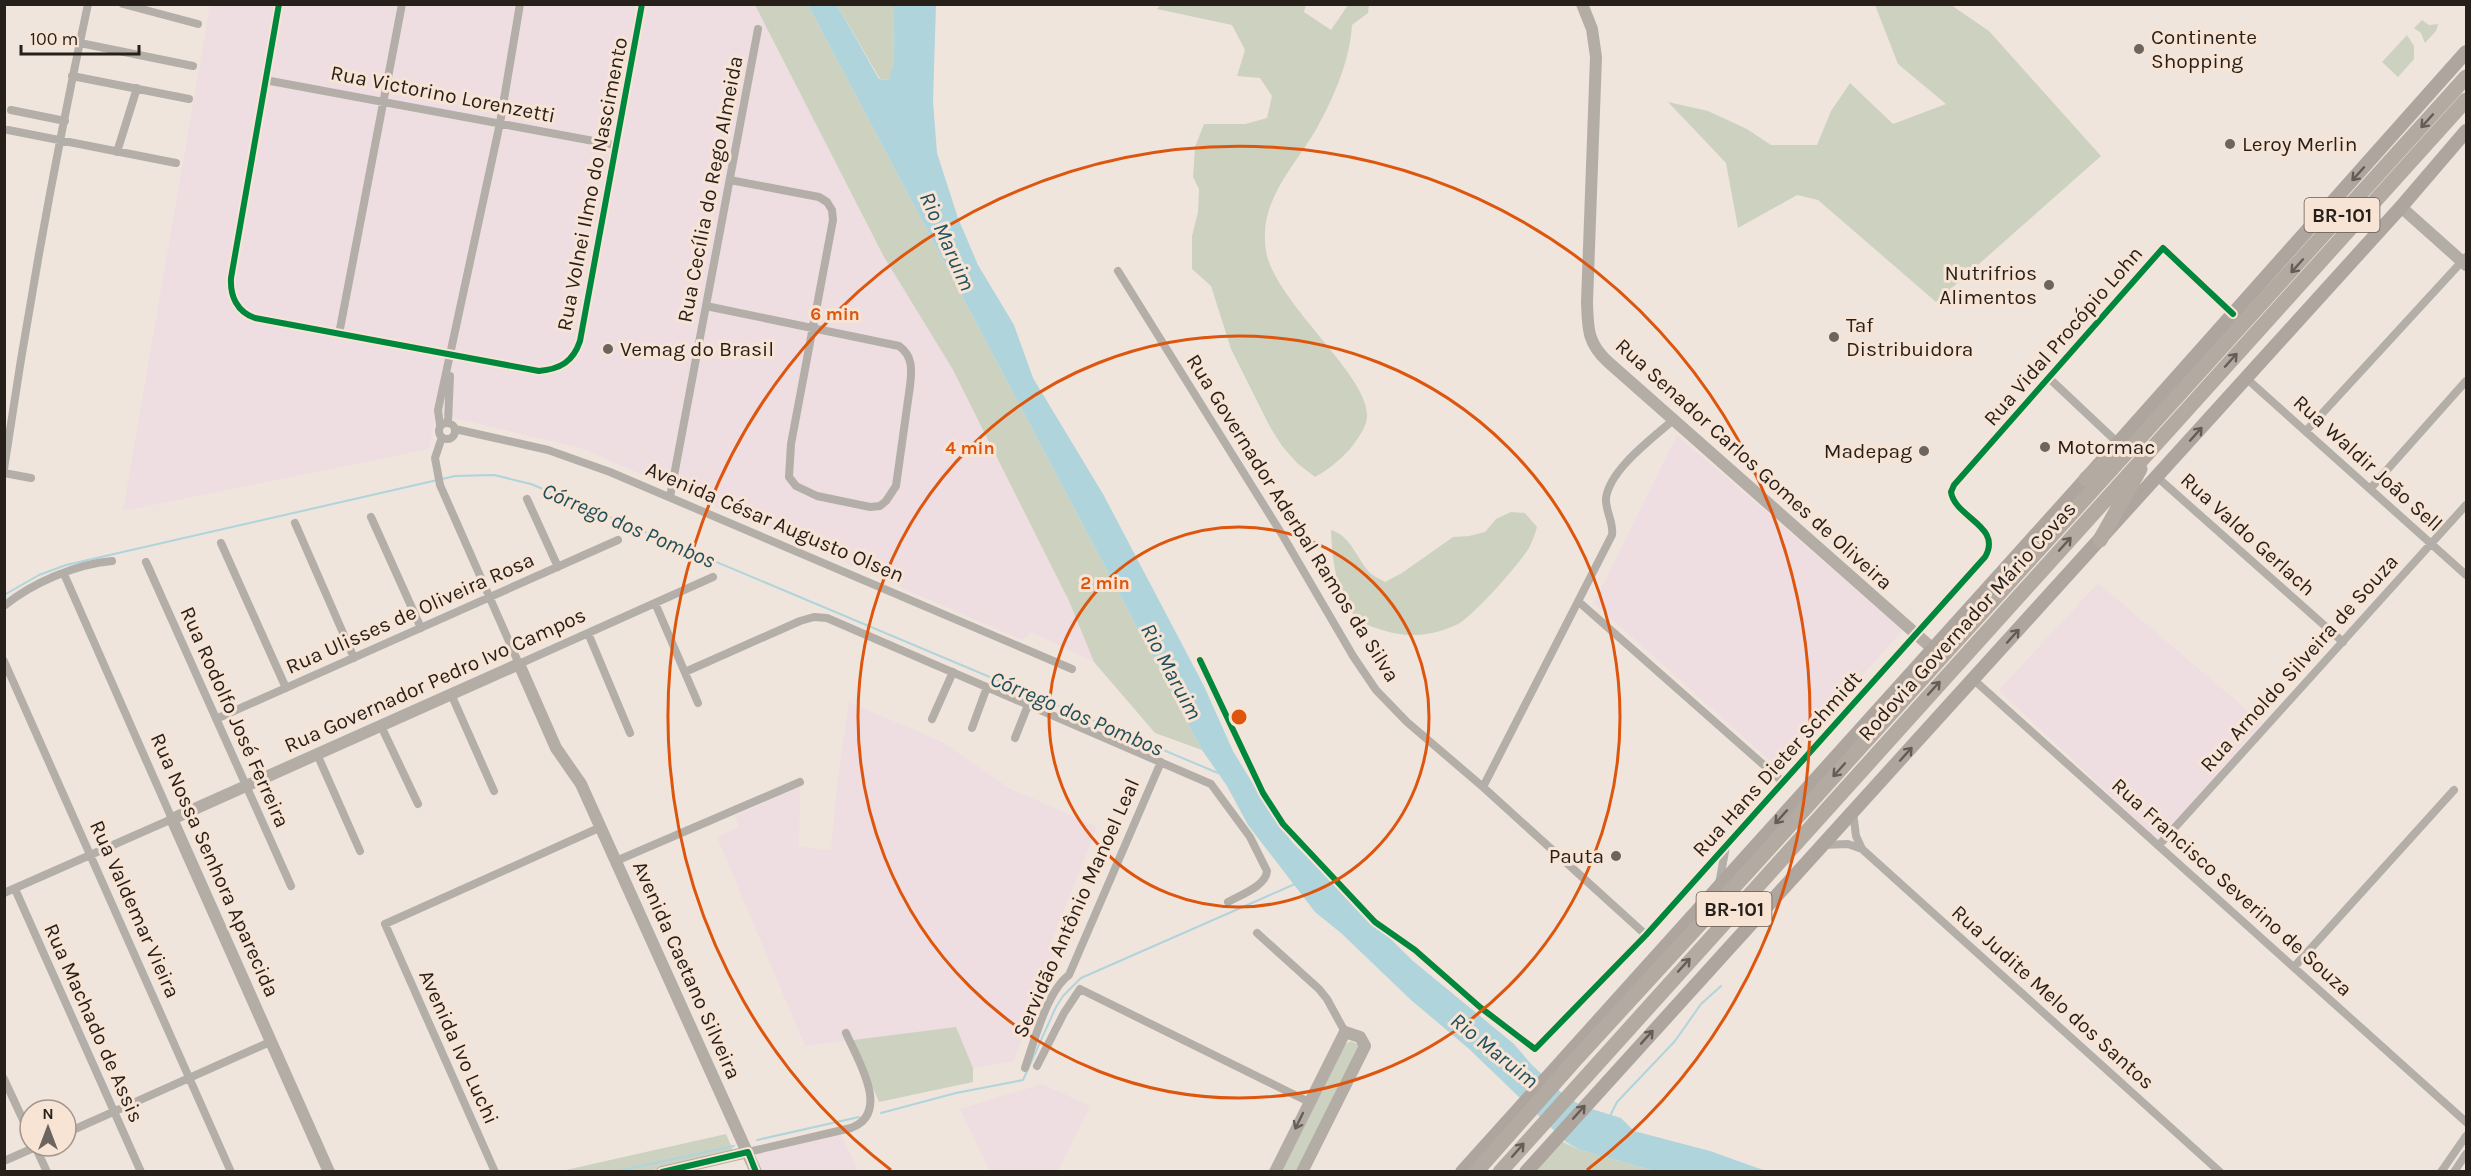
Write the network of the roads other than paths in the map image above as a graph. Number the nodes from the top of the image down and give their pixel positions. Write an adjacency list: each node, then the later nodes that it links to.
1 (88, 4): 10 (street)
2 (123, 4): 8 (street)
3 (279, 4): 15 (street)
4 (402, 4): 18 (street)
5 (520, 4): 22 (street)
6 (642, 4): 26 (street, Rua Volnei Ilmo do Nascimento)
7 (1582, 4): 42 (street, Rua Senador Carlos Gomes de Oliveira)
8 (198, 24)
9 (758, 29): 29 (street, Rua Cecília do Rego Almeida)
10 (80, 43): 12 (street); 13 (street)
11 (2466, 52): 34 (main road, one-way to 34)
12 (194, 66)
13 (72, 76): 16 (street); 21 (street)
14 (2466, 77): 41 (highway, Rodovia Governador Mário Covas / BR-101, one-way to 41)
15 (265, 80): 18 (street, Rua Victorino Lorenzetti); 36 (street)
16 (137, 88): 17 (street); 27 (street)
17 (189, 99)
18 (384, 100): 22 (street, Rua Victorino Lorenzetti); 36 (street)
19 (2466, 100): 49 (highway, Rodovia Governador Mário Covas / BR-101, one-way to 19)
20 (11, 110): 21 (street)
21 (65, 121): 25 (street)
22 (500, 123): 26 (street, Rua Victorino Lorenzetti); 37 (street)
23 (8, 130): 25 (street)
24 (2466, 131): 30 (main road)
25 (62, 141): 27 (street); 44 (street)
26 (615, 144): 37 (street, Rua Volnei Ilmo do Nascimento)
27 (117, 152): 28 (street)
28 (176, 163)
29 (730, 180): 33 (street, Rua Cecília do Rego Almeida); 35 (street)
30 (2402, 207): 31 (street); 38 (main road)
31 (2465, 261): 46 (street)
32 (1118, 271): 104 (street, Rua Governador Aderbal Ramos da Silva)
33 (706, 306): 35 (street); 56 (street, Rua Cecília do Rego Almeida)
34 (2233, 314): 39 (street, Rua Vidal Procópio Lohn); 48 (main road)
35 (813, 328): 35 (street)
36 (339, 334): 37 (street)
37 (451, 354): 43 (street)
38 (2246, 378): 46 (street, Rua Waldir João Sell); 51 (main road, one-way to 38)
39 (2050, 379): 48 (street); 55 (street, Rua Vidal Procópio Lohn)
40 (2466, 381): 54 (street)
41 (2160, 415): 53 (highway); 131 (highway, Rodovia Governador Mário Covas / BR-101, one-way to 131)
42 (1673, 420): 72 (street); 77 (street, Rua Senador Carlos Gomes de Oliveira)
43 (444, 424): 45 (street); 47 (street)
44 (7, 428): 50 (street)
45 (455, 429): 47 (street); 56 (street, Avenida César Augusto Olsen)
46 (2306, 431): 54 (street, Rua Waldir João Sell)
47 (442, 437): 71 (street)
48 (2118, 442): 53 (main road)
49 (2150, 450): 62 (highway); 159 (highway, Rodovia Governador Mário Covas / BR-101, one-way to 49)
50 (4, 471): 52 (street)
51 (2157, 477): 62 (main road); 78 (street, Rua Valdo Gerlach)
52 (31, 478)
53 (2086, 479): 79 (main road)
54 (2370, 489): 64 (street, Rua Waldir João Sell)
55 (1952, 492): 77 (street, Rua Hans Dieter Schmidt)
56 (670, 497): 84 (street, Avenida César Augusto Olsen)
57 (527, 499): 67 (street)
58 (2466, 505): 64 (street, Rua Arnoldo Silveira de Souza)
59 (371, 517): 75 (street)
60 (295, 523): 80 (street)
61 (618, 540): 67 (street, Rua Ulisses de Oliveira Rosa)
62 (2100, 540): 87 (main road, one-way to 62)
63 (221, 543): 89 (street)
64 (2432, 543): 69 (street, Rua Waldir João Sell); 78 (street, Rua Arnoldo Silveira de Souza)
65 (112, 561): 68 (street)
66 (146, 562): 93 (street, Rua Rodolfo José Ferreira)
67 (558, 567): 71 (street, Rua Ulisses de Oliveira Rosa)
68 (64, 574): 74 (street); 109 (street, Rua Nossa Senhora Aparecida)
69 (2466, 575)
70 (713, 577): 73 (street, Rua Governador Pedro Ivo Campos)
71 (490, 597): 75 (street, Rua Ulisses de Oliveira Rosa); 82 (street)
72 (1579, 602): 102 (street); 104 (street)
73 (655, 603): 76 (street, Rua Governador Pedro Ivo Campos); 85 (street)
74 (4, 606)
75 (421, 628): 80 (street, Rua Ulisses de Oliveira Rosa)
76 (588, 633): 82 (street, Rua Governador Pedro Ivo Campos); 97 (street)
77 (1916, 634): 79 (street, Rua Senador Carlos Gomes de Oliveira); 102 (street, Rua Hans Dieter Schmidt)
78 (2343, 642): 112 (street, Rua Arnoldo Silveira de Souza)
79 (1933, 649): 118 (main road, one-way to 118)
80 (354, 658): 89 (street, Rua Ulisses de Oliveira Rosa)
81 (1200, 660): 124 (street, Rua Hans Dieter Schmidt)
82 (519, 664): 90 (street, Rua Governador Pedro Ivo Campos); 110 (street, Avenida Caetano Silveira)
83 (6, 666): 116 (street, Rua Valdemar Vieira)
84 (1072, 669)
85 (685, 672): 86 (street); 91 (street)
86 (953, 672): 88 (street); 94 (street)
87 (1974, 680): 108 (main road, one-way to 87); 112 (street, Rua Francisco Severino de Souza)
88 (987, 687): 92 (street); 96 (street)
89 (286, 688): 93 (street, Rua Ulisses de Oliveira Rosa)
90 (451, 694): 95 (street, Rua Governador Pedro Ivo Campos); 106 (street)
91 (698, 703)
92 (1028, 705): 98 (street); 100 (street)
93 (216, 719): 103 (street, Rua Rodolfo José Ferreira)
94 (932, 719)
95 (381, 726): 99 (street, Rua Governador Pedro Ivo Campos); 107 (street)
96 (972, 728)
97 (630, 733)
98 (1015, 738)
99 (317, 754): 103 (street, Rua Governador Pedro Ivo Campos); 115 (street)
100 (1161, 762): 122 (street); 126 (street, Servidão Antônio Manoel Leal)
101 (800, 782): 117 (street)
102 (1783, 782): 113 (street, Rua Hans Dieter Schmidt)
103 (246, 785): 109 (street, Rua Governador Pedro Ivo Campos); 119 (street, Rua Rodolfo José Ferreira)
104 (1483, 787): 124 (street, Rua Governador Aderbal Ramos da Silva)
105 (2454, 790): 125 (street)
106 (494, 791)
107 (418, 804)
108 (1853, 812): 111 (main road); 114 (street)
109 (172, 819): 116 (street); 130 (street, Rua Nossa Senhora Aparecida)
110 (601, 827): 117 (street, Avenida Caetano Silveira); 152 (street, Avenida Ivo Luchi)
111 (1822, 845): 114 (street); 160 (main road, one-way to 111)
112 (2159, 845): 125 (street, Rua Francisco Severino de Souza)
113 (1726, 846): 118 (street); 124 (street, Rua Hans Dieter Schmidt)
114 (1862, 849): 161 (street, Rua Judite Melo dos Santos)
115 (360, 851)
116 (91, 855): 120 (street); 134 (street, Rua Valdemar Vieira)
117 (616, 861): 143 (street, Avenida Caetano Silveira)
118 (1719, 885): 131 (main road)
119 (291, 886)
120 (15, 889): 121 (street); 138 (street, Rua Machado de Assis)
121 (4, 894)
122 (1228, 902)
123 (1257, 933): 128 (street)
124 (1646, 935)
125 (2294, 967): 140 (street, Rua Francisco Severino de Souza)
126 (1069, 976): 127 (street); 133 (street, Servidão Antônio Manoel Leal)
127 (1079, 988): 132 (street); 136 (street)
128 (1345, 1032): 136 (street); 156 (street)
129 (846, 1033): 143 (street)
130 (272, 1041): 134 (street); 151 (street, Rua Nossa Senhora Aparecida)
131 (1571, 1056): 139 (highway, Rodovia Governador Mário Covas / BR-101)
132 (1037, 1066)
133 (1024, 1068)
134 (190, 1078): 138 (street); 150 (street, Rua Valdemar Vieira)
135 (4, 1079): 137 (street)
136 (1309, 1102): 155 (street, one-way to 155)
137 (18, 1109)
138 (114, 1112): 141 (street); 149 (street, Rua Machado de Assis)
139 (1518, 1116): 157 (main road); 158 (highway, Rodovia Governador Mário Covas / BR-101)
140 (2466, 1122)
141 (78, 1128)
142 (2466, 1137): 162 (street)
143 (747, 1152): 153 (street); 154 (street, Avenida Caetano Silveira)
144 (18, 1154): 147 (street)
145 (2466, 1154): 163 (street)
146 (41, 1158): 148 (street)
147 (4, 1161)
148 (47, 1172)
149 (141, 1172)
150 (231, 1172)
151 (329, 1172)
152 (495, 1172)
153 (662, 1172)
154 (756, 1172)
155 (1275, 1172)
156 (1302, 1172)
157 (1462, 1172)
158 (1476, 1172)
159 (1500, 1172)
160 (1526, 1172)
161 (2220, 1172)
162 (2441, 1172)
163 (2454, 1172)

